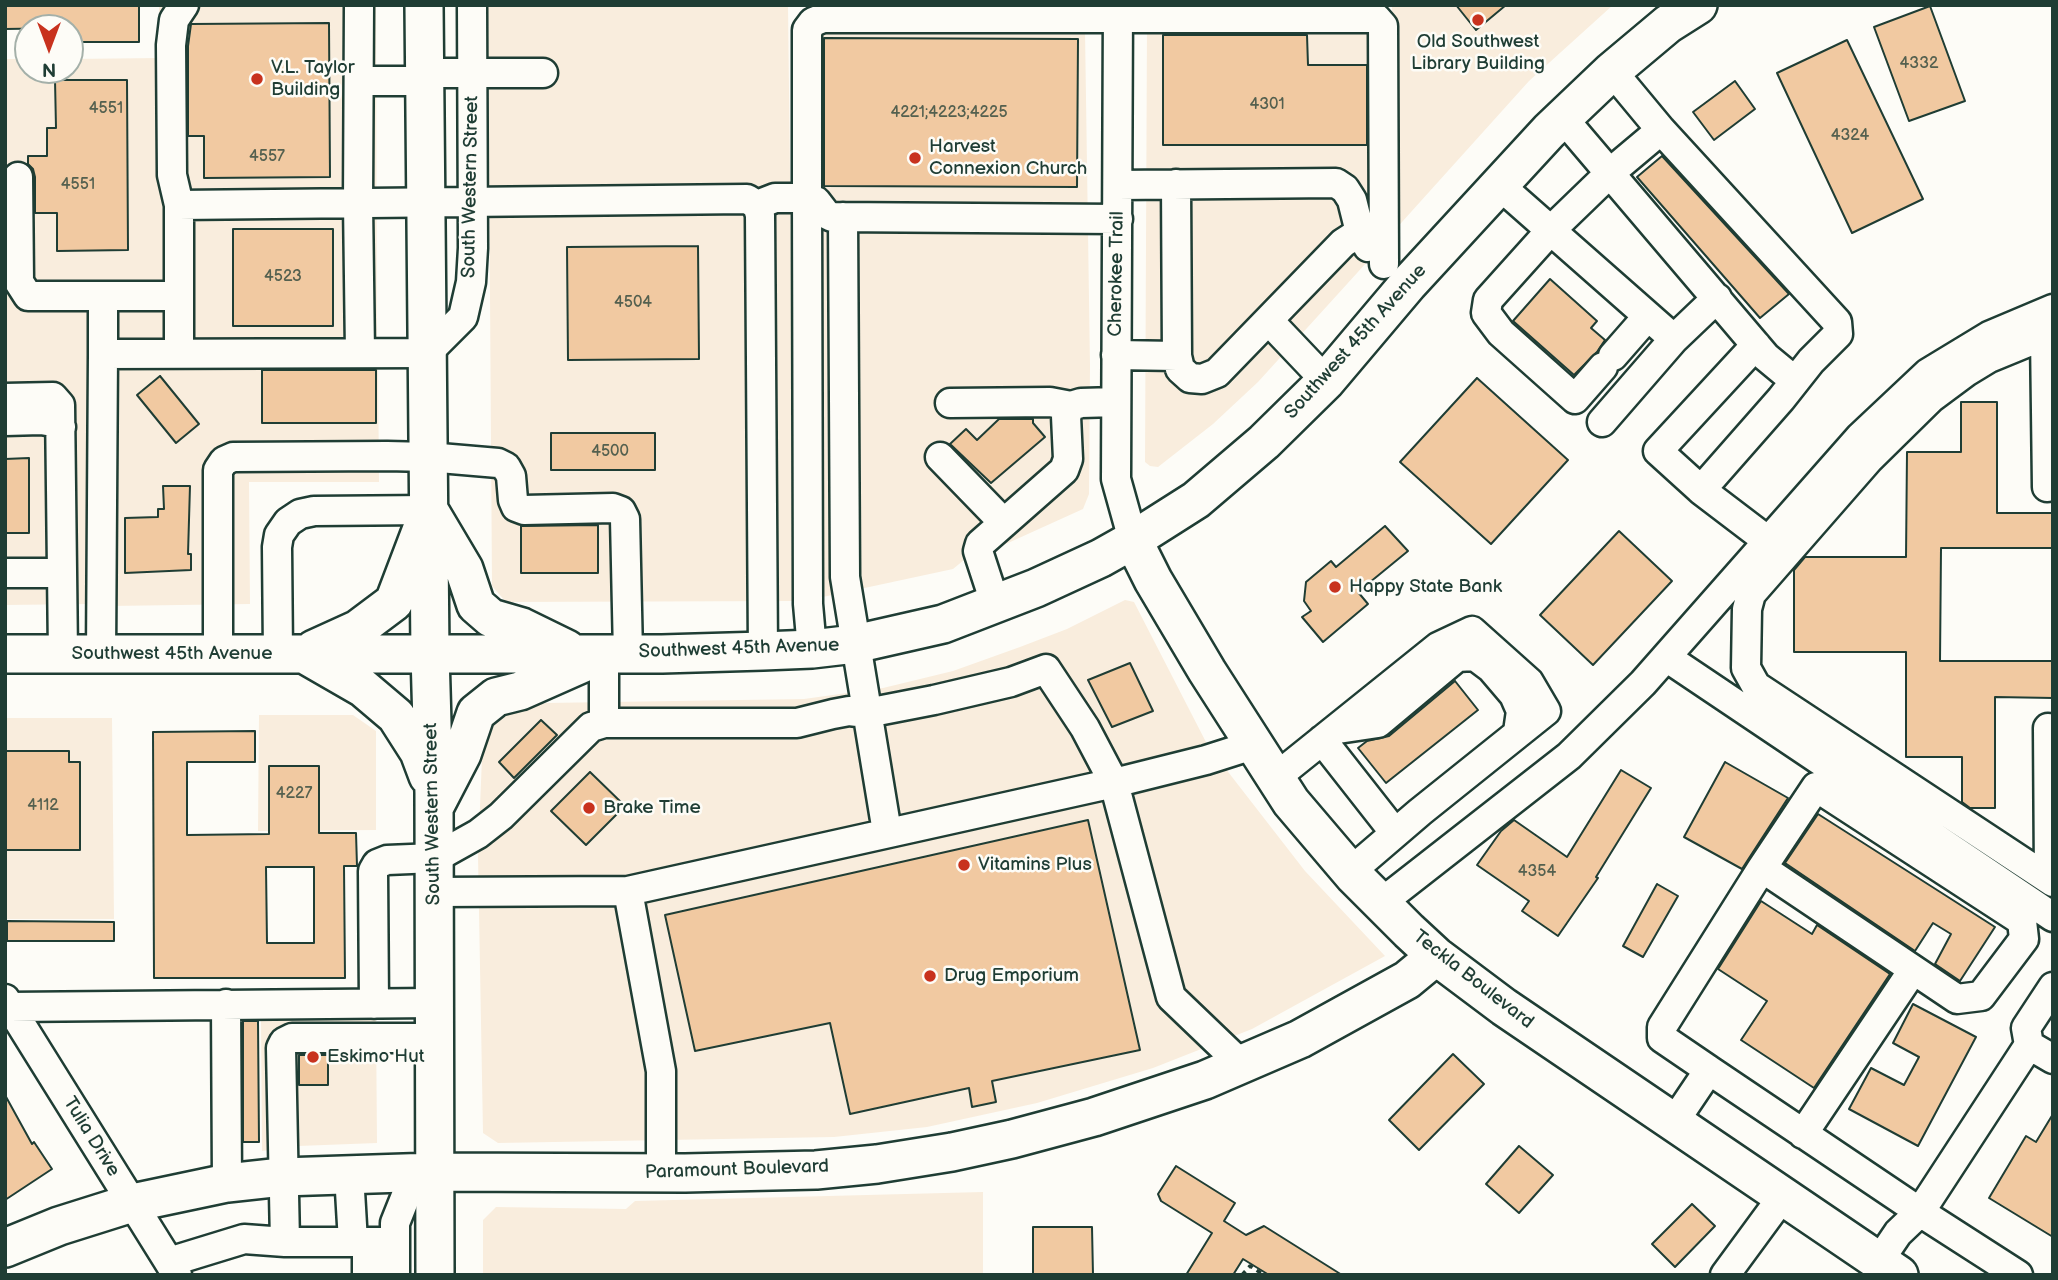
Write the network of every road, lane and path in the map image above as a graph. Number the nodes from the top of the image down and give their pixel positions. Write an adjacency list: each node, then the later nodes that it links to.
1 (184, 5): 23 (street)
2 (359, 5): 11 (street)
3 (424, 5): 10 (main road, South Western Street)
4 (472, 5): 8 (street, South Western Street)
5 (1698, 5): 7 (main road, Southwest 45th Avenue)
6 (1118, 12): 18 (street, Cherokee Trail); 19 (street); 29 (street)
7 (1612, 71): 12 (main road, Southwest 45th Avenue); 13 (street)
8 (472, 73): 9 (street); 10 (street); 20 (street, South Western Street)
9 (543, 73)
10 (425, 77): 11 (street); 22 (main road, South Western Street)
11 (359, 81): 21 (street)
12 (1562, 117): 14 (street); 17 (main road, Southwest 45th Avenue)
13 (1661, 130): 14 (street); 44 (street)
14 (1611, 172): 27 (street); 32 (street)
15 (18, 177): 31 (street)
16 (1175, 184): 18 (street); 28 (street); 43 (street)
17 (1498, 184): 27 (street); 29 (main road, Southwest 45th Avenue)
18 (1118, 185): 26 (street, Cherokee Trail)
19 (807, 198): 24 (street); 25 (street); 65 (street)
20 (472, 202): 22 (street); 24 (street); 39 (street, South Western Street)
21 (358, 203): 22 (street); 23 (street); 38 (street)
22 (426, 204): 39 (main road, South Western Street)
23 (179, 205): 30 (street)
24 (757, 205): 66 (street)
25 (843, 217): 26 (street); 64 (street)
26 (1118, 219): 42 (street, Cherokee Trail)
27 (1550, 231): 33 (street); 33 (street)
28 (1360, 232): 29 (street); 34 (street)
29 (1396, 274): 45 (main road, Southwest 45th Avenue)
30 (179, 296): 31 (street); 41 (street)
31 (103, 297): 40 (street)
32 (1717, 298): 36 (street); 37 (street)
33 (1648, 316): 36 (street)
34 (1269, 321): 43 (street); 45 (street)
35 (2050, 326): 55 (street); 60 (street); 88 (street)
36 (1674, 339): 51 (street)
37 (1756, 345): 44 (street); 56 (street)
38 (360, 353): 39 (street); 41 (street)
39 (427, 353): 53 (main road, South Western Street)
40 (103, 354): 41 (street); 69 (street)
41 (179, 354)
42 (1116, 355): 43 (street); 47 (street, Cherokee Trail)
43 (1177, 356)
44 (1803, 371): 56 (street)
45 (1326, 382): 59 (main road, Southwest 45th Avenue)
46 (5, 398): 52 (street)
47 (1116, 402): 49 (street); 59 (street, Cherokee Trail)
48 (950, 410): 49 (street)
49 (1069, 411): 58 (street)
50 (5, 421): 52 (street)
51 (1602, 422)
52 (61, 426): 62 (street)
53 (428, 457): 57 (main road, South Western Street); 70 (street); 73 (street)
54 (940, 457): 58 (street)
55 (2046, 487)
56 (1701, 489): 60 (street)
57 (429, 510): 71 (main road); 71 (street); 72 (main road, South Western Street); 73 (main road)
58 (1004, 523): 63 (street)
59 (1133, 540): 63 (main road, Southwest 45th Avenue); 79 (main road, Teckla Boulevard)
60 (1768, 541): 74 (street)
61 (5, 573): 62 (street)
62 (62, 573): 68 (street)
63 (995, 603): 64 (main road, Southwest 45th Avenue)
64 (855, 644): 65 (main road, Southwest 45th Avenue); 75 (street)
65 (812, 649): 66 (main road, Southwest 45th Avenue)
66 (763, 651): 73 (main road, Southwest 45th Avenue)
67 (5, 654): 68 (main road, Southwest 45th Avenue)
68 (63, 654): 69 (main road, Southwest 45th Avenue)
69 (101, 654): 70 (main road, Southwest 45th Avenue)
70 (218, 654): 71 (main road, Southwest 45th Avenue)
71 (290, 654): 72 (main road, Southwest 45th Avenue); 82 (main road)
72 (430, 654): 73 (main road, Southwest 45th Avenue); 82 (main road, South Western Street)
73 (603, 654): 76 (street); 82 (main road)
74 (1666, 657): 90 (street); 91 (street)
75 (867, 713): 76 (street); 81 (street); 83 (street)
76 (604, 723): 87 (street)
77 (2048, 728): 88 (street)
78 (1328, 735): 80 (street); 84 (street); 84 (street)
79 (1253, 745): 80 (main road, Teckla Boulevard); 81 (street)
80 (1275, 778): 86 (main road, Teckla Boulevard)
81 (1114, 783): 83 (street); 100 (street)
82 (434, 800): 87 (main road, South Western Street)
83 (887, 832): 89 (street)
84 (1395, 833): 86 (street)
85 (1762, 868): 93 (street); 93 (street); 101 (street)
86 (1350, 872): 90 (main road, Teckla Boulevard)
87 (435, 875): 89 (street); 97 (street); 98 (main road, South Western Street)
88 (2051, 880)
89 (628, 891): 105 (street)
90 (1381, 903): 92 (main road, Teckla Boulevard)
91 (2053, 917)
92 (1436, 956): 100 (main road, Paramount Boulevard); 102 (main road, Teckla Boulevard)
93 (1913, 970): 103 (street)
94 (2053, 987): 99 (street)
95 (8, 1003): 96 (street); 110 (street, Tulia Drive)
96 (226, 1004): 97 (street); 108 (street)
97 (374, 1004): 98 (street)
98 (433, 1021): 104 (main road, South Western Street); 107 (street)
99 (2041, 1052): 111 (street)
100 (1242, 1065): 105 (main road, Paramount Boulevard)
101 (1709, 1070): 102 (street); 103 (street)
102 (1674, 1122): 109 (main road, Teckla Boulevard)
103 (1803, 1134): 111 (street)
104 (425, 1172): 105 (main road, Paramount Boulevard); 106 (main road, Paramount Boulevard); 113 (street); 119 (main road, South Western Street)
105 (661, 1173)
106 (349, 1174): 107 (main road, Paramount Boulevard); 113 (street)
107 (282, 1177): 108 (main road, Paramount Boulevard); 112 (street)
108 (227, 1183): 110 (main road, Paramount Boulevard)
109 (1783, 1196): 115 (main road, Teckla Boulevard); 122 (street)
110 (132, 1203): 114 (main road, Paramount Boulevard); 116 (street, Tulia Drive)
111 (1920, 1212): 115 (street); 123 (street)
112 (285, 1242): 113 (street); 116 (street)
113 (372, 1242): 117 (street); 118 (street)
114 (5, 1248)
115 (1889, 1268)
116 (173, 1269)
117 (367, 1275)
118 (395, 1275)
119 (435, 1275)
120 (1242, 1275): 121 (path)
121 (1264, 1275)
122 (1724, 1275)
123 (2018, 1275)

